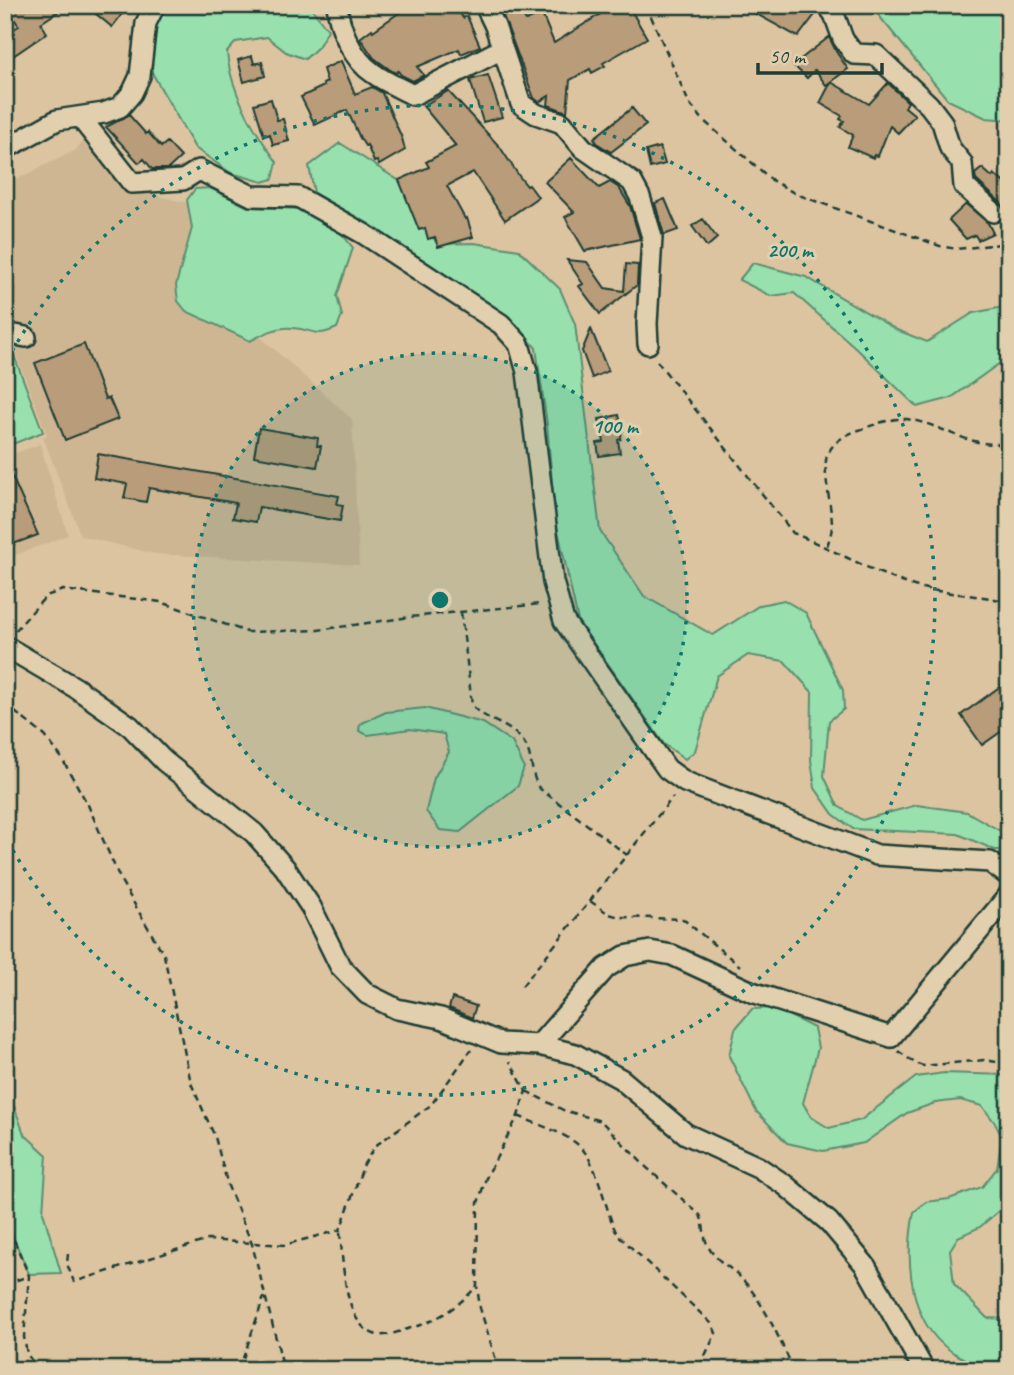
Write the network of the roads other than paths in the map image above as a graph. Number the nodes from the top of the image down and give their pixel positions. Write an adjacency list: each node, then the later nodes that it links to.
1 (155, 5): 6 (street)
2 (337, 5): 5 (street)
3 (485, 5): 5 (street)
4 (828, 5): 8 (street)
5 (502, 49): 11 (street)
6 (80, 117): 7 (street); 13 (street)
7 (5, 149)
8 (993, 212)
9 (5, 333): 10 (street)
10 (26, 337)
11 (648, 344)
12 (9, 639): 15 (street)
13 (1009, 876)
14 (1009, 895): 15 (street)
15 (539, 1045): 16 (street)
16 (924, 1370)

